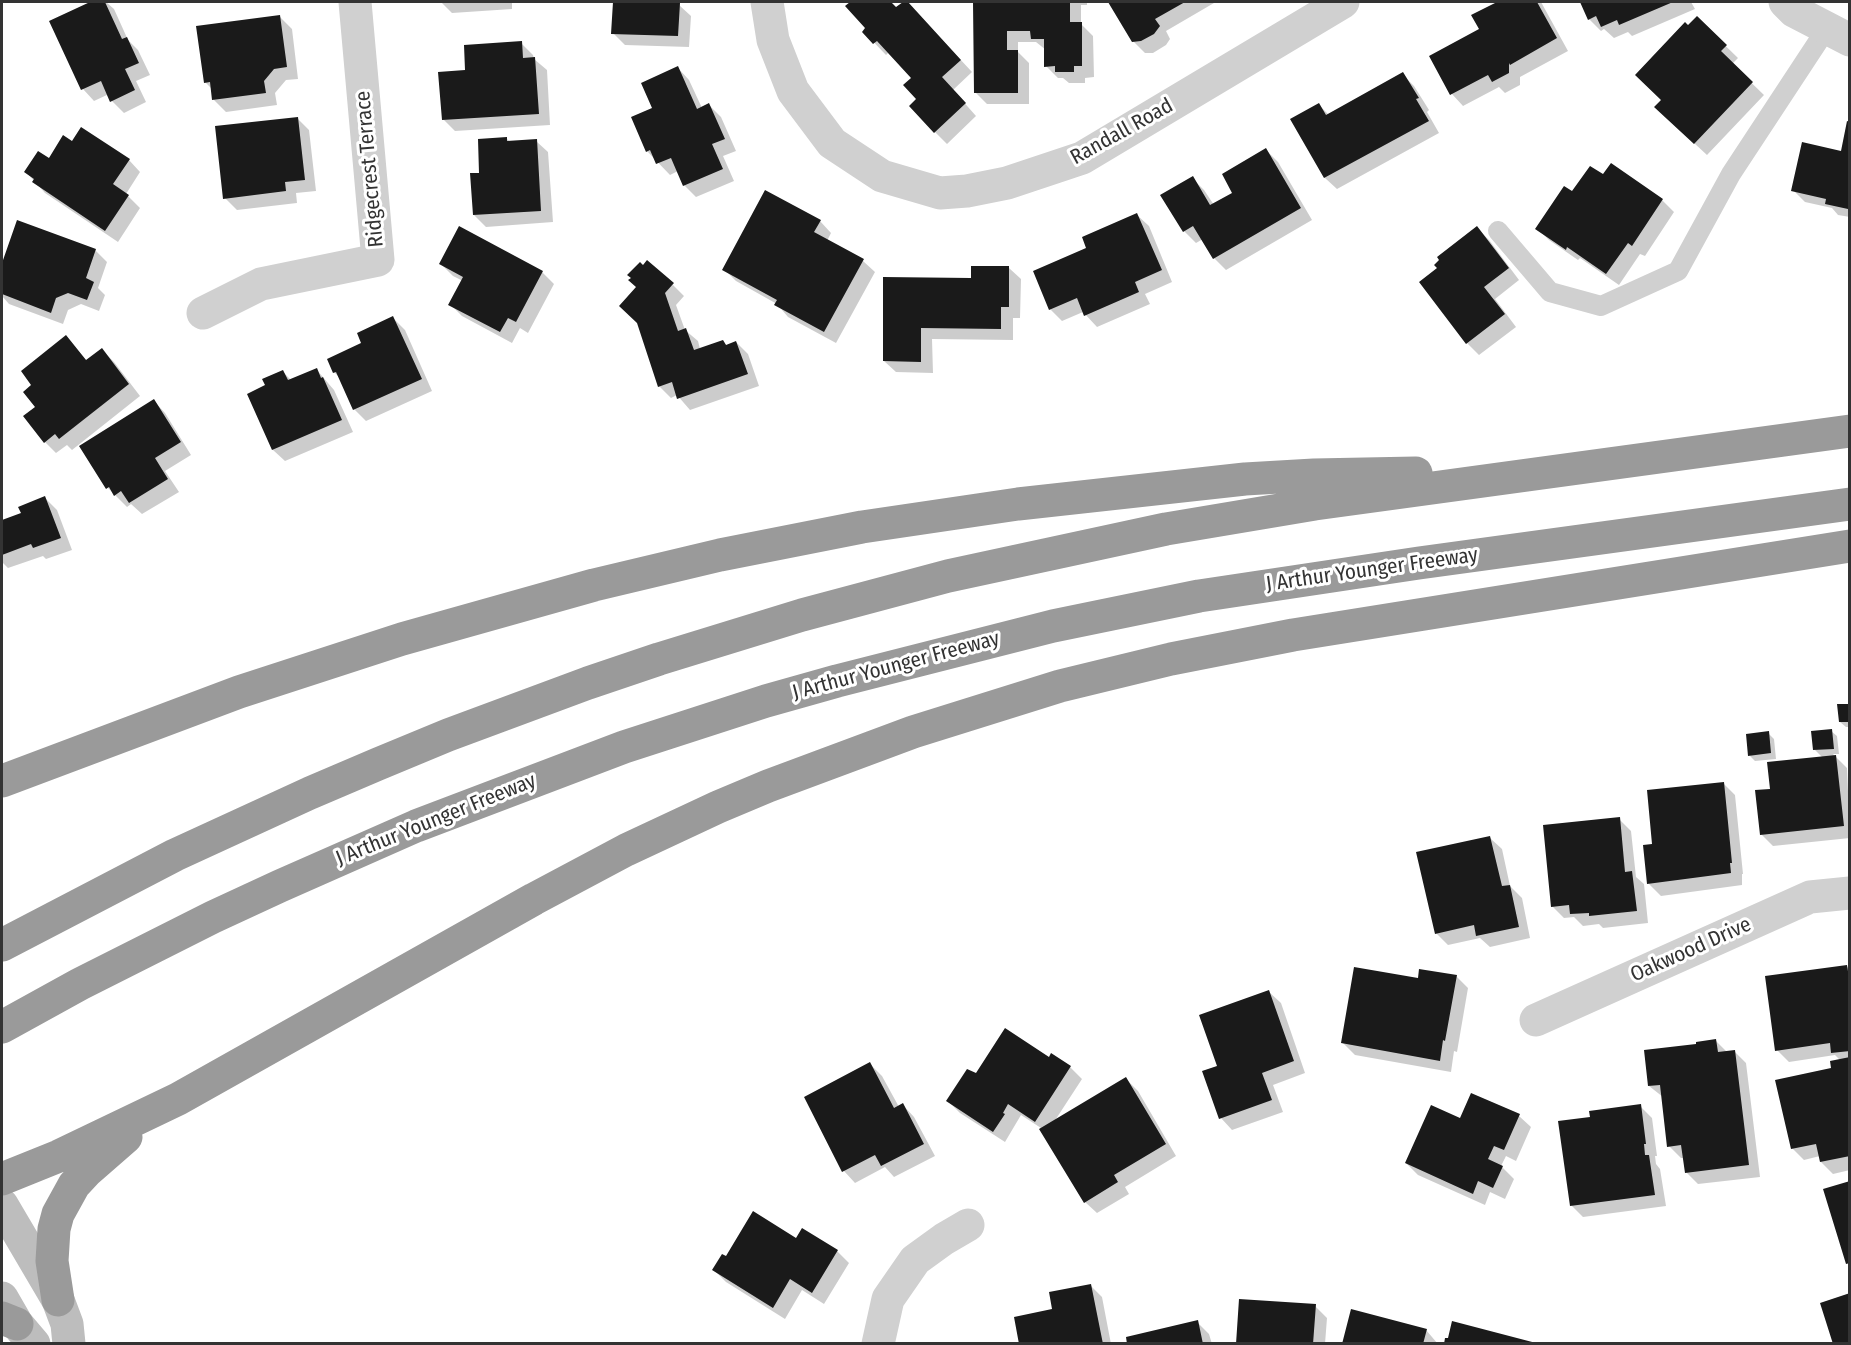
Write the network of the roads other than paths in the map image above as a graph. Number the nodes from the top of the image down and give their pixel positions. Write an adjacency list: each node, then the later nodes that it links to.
1 (355, 2): 7 (street, Ridgecrest Terrace)
2 (767, 2): 3 (street, Randall Road)
3 (1343, 2)
4 (1785, 2): 5 (street)
5 (1838, 34): 6 (lane)
6 (1498, 231)
7 (202, 313)
8 (1850, 431): 9 (highway)
9 (1535, 474): 12 (highway); 14 (highway)
10 (1850, 504): 16 (highway, J Arthur Younger Freeway)
11 (1850, 546): 17 (highway)
12 (2, 781)
13 (1850, 893): 15 (street, Oakwood Drive)
14 (2, 945)
15 (1536, 1020)
16 (2, 1027)
17 (178, 1099): 18 (highway); 21 (highway)
18 (2, 1179)
19 (2, 1205): 21 (street)
20 (968, 1225): 23 (street)
21 (58, 1299): 22 (street)
22 (69, 1344)
23 (878, 1344)

